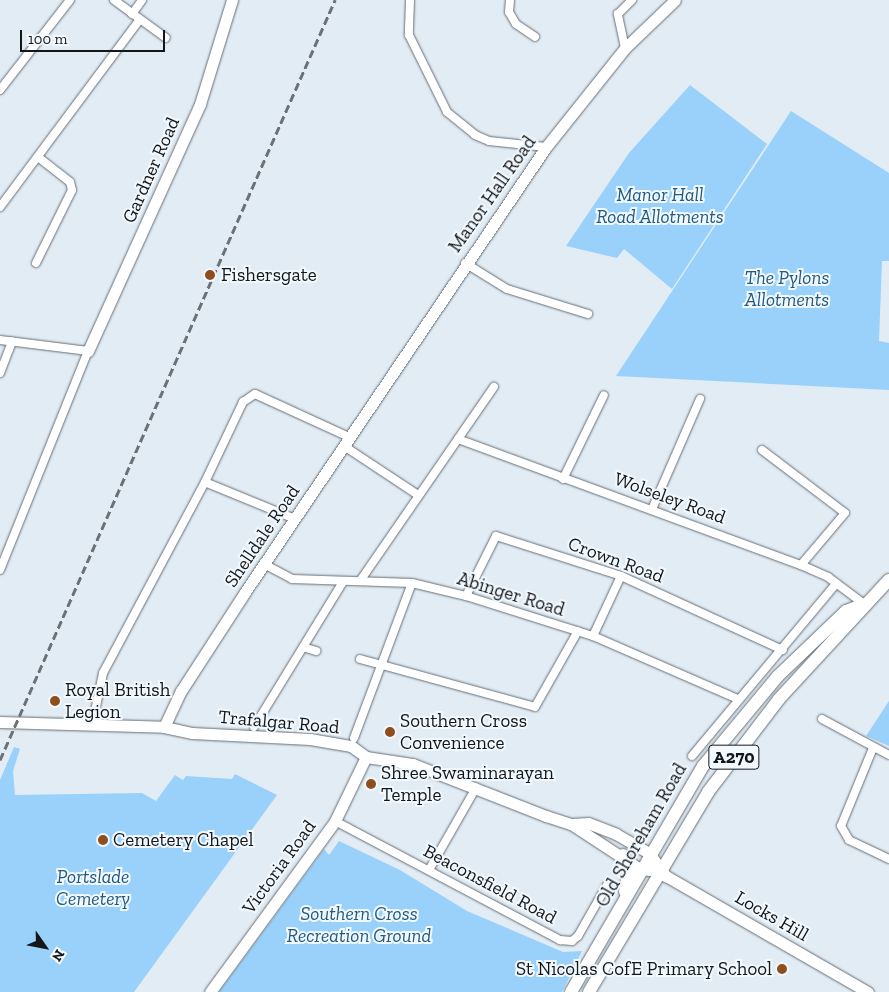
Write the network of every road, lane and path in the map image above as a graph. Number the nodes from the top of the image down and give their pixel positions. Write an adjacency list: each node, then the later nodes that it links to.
1 (70, 0): 14 (street)
2 (114, 0): 9 (street)
3 (142, 0): 9 (street)
4 (231, 0): 23 (street, Gardner Road)
5 (410, 0): 15 (street)
6 (510, 0): 11 (street)
7 (632, 0): 13 (street)
8 (674, 0): 13 (street, Manor Hall Road)
9 (132, 14): 10 (street)
10 (140, 19): 12 (street); 16 (street)
11 (535, 37)
12 (166, 38)
13 (625, 48): 15 (street, Manor Hall Road)
14 (2, 84)
15 (546, 146): 19 (street, Manor Hall Road)
16 (38, 157): 17 (street); 18 (street)
17 (0, 207)
18 (36, 263)
19 (465, 263): 20 (street); 24 (street, Manor Hall Road)
20 (588, 314)
21 (0, 340): 22 (street)
22 (12, 340): 23 (street); 25 (street)
23 (88, 350): 39 (street)
24 (395, 367): 30 (street, Shelldale Road)
25 (0, 373)
26 (494, 387): 29 (street)
27 (604, 395): 32 (street)
28 (700, 399): 35 (street)
29 (458, 439): 32 (street, Wolseley Road); 34 (street)
30 (346, 442): 33 (street); 34 (street); 36 (street, Shelldale Road)
31 (762, 450): 38 (street)
32 (563, 479): 35 (street, Wolseley Road)
33 (205, 482): 36 (street); 56 (street)
34 (418, 495): 42 (street)
35 (653, 507): 38 (street, Wolseley Road)
36 (295, 519): 37 (street, Shelldale Road)
37 (264, 564): 43 (street, Abinger Road); 59 (street, Shelldale Road)
38 (801, 565): 45 (street, Wolseley Road)
39 (0, 570)
40 (621, 576): 46 (street, Crown Road); 49 (street); 51 (street, Crown Road)
41 (889, 580): 47 (main road, Old Shoreham Road / A270)
42 (360, 581): 43 (street, Abinger Road); 44 (street, Abinger Road)
43 (343, 582): 50 (street)
44 (412, 583): 46 (street, Abinger Road); 54 (street)
45 (836, 584): 47 (street, Wolseley Road); 51 (street)
46 (466, 596): 48 (street, Abinger Road)
47 (864, 604): 69 (main road, Old Shoreham Road / A270); 74 (main road, Old Shoreham Road / A270)
48 (578, 631): 49 (street, Abinger Road); 54 (street)
49 (594, 636): 55 (street, Abinger Road)
50 (303, 647): 52 (street); 60 (street)
51 (783, 650): 55 (street)
52 (316, 651)
53 (360, 659): 54 (street)
54 (382, 662): 61 (street)
55 (738, 699): 64 (street)
56 (95, 712)
57 (822, 719): 62 (street)
58 (0, 722): 59 (street, Trafalgar Road)
59 (164, 727): 65 (street, Trafalgar Road)
60 (254, 727)
61 (354, 738)
62 (873, 748): 63 (street); 71 (street)
63 (889, 755)
64 (692, 756)
65 (366, 757): 66 (street, Trafalgar Road); 67 (street, Victoria Road)
66 (476, 788): 68 (street, Trafalgar Road); 73 (street)
67 (335, 821): 73 (street, Beaconsfield Road); 77 (street, Victoria Road)
68 (571, 824): 69 (street, Trafalgar Road); 70 (street, Trafalgar Road)
69 (649, 853): 72 (main road, Old Shoreham Road / A270); 74 (street)
70 (623, 855): 72 (street, Trafalgar Road); 76 (main road)
71 (889, 859)
72 (640, 869): 74 (street); 76 (main road, Old Shoreham Road / A270)
73 (429, 870): 75 (street, Beaconsfield Road)
74 (659, 871): 79 (main road, Old Shoreham Road / A270); 80 (street, Locks Hill)
75 (607, 885)
76 (624, 899): 78 (main road, Old Shoreham Road / A270)
77 (210, 992)
78 (571, 992)
79 (589, 992)
80 (868, 992)

